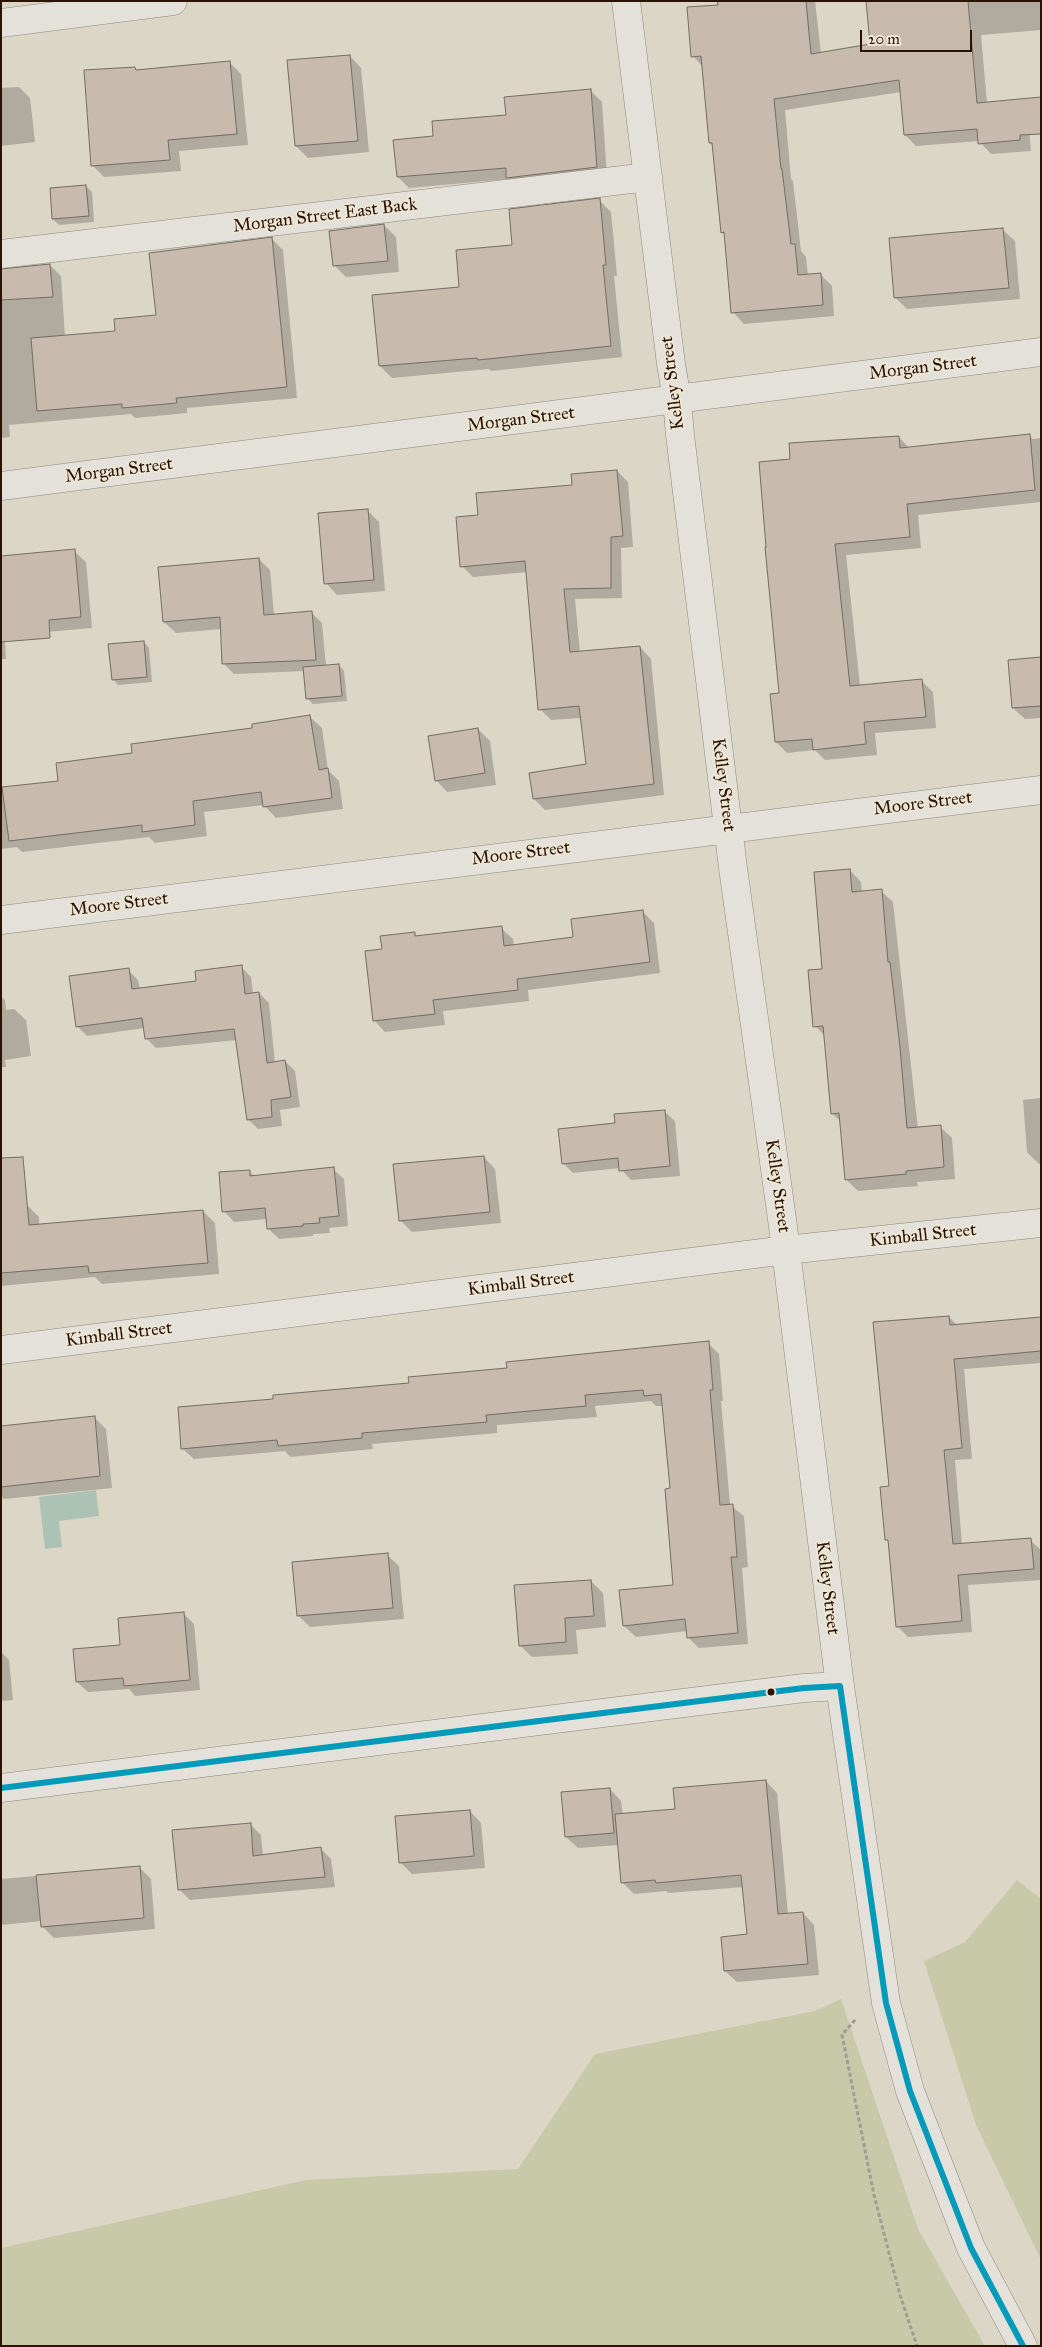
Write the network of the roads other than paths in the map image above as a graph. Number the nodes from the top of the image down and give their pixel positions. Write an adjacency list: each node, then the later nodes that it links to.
1 (172, 1): 3 (street)
2 (626, 1): 4 (street, Kelley Street)
3 (1, 23)
4 (648, 178): 5 (street, Morgan Street East Back); 7 (street, Kelley Street)
5 (1, 254)
6 (1041, 352): 7 (street, Morgan Street)
7 (677, 400): 8 (street, Morgan Street); 10 (street, Kelley Street)
8 (1, 486)
9 (1041, 790): 10 (street, Moore Street)
10 (728, 828): 11 (street, Moore Street); 13 (street, Kelley Street)
11 (1, 920)
12 (1041, 1223): 13 (street, Kimball Street)
13 (786, 1250): 14 (street, Kimball Street); 15 (street, Kelley Street)
14 (1, 1350)
15 (840, 1686): 16 (street); 17 (street, Kelley Street)
16 (1, 1788)
17 (1023, 2346)

